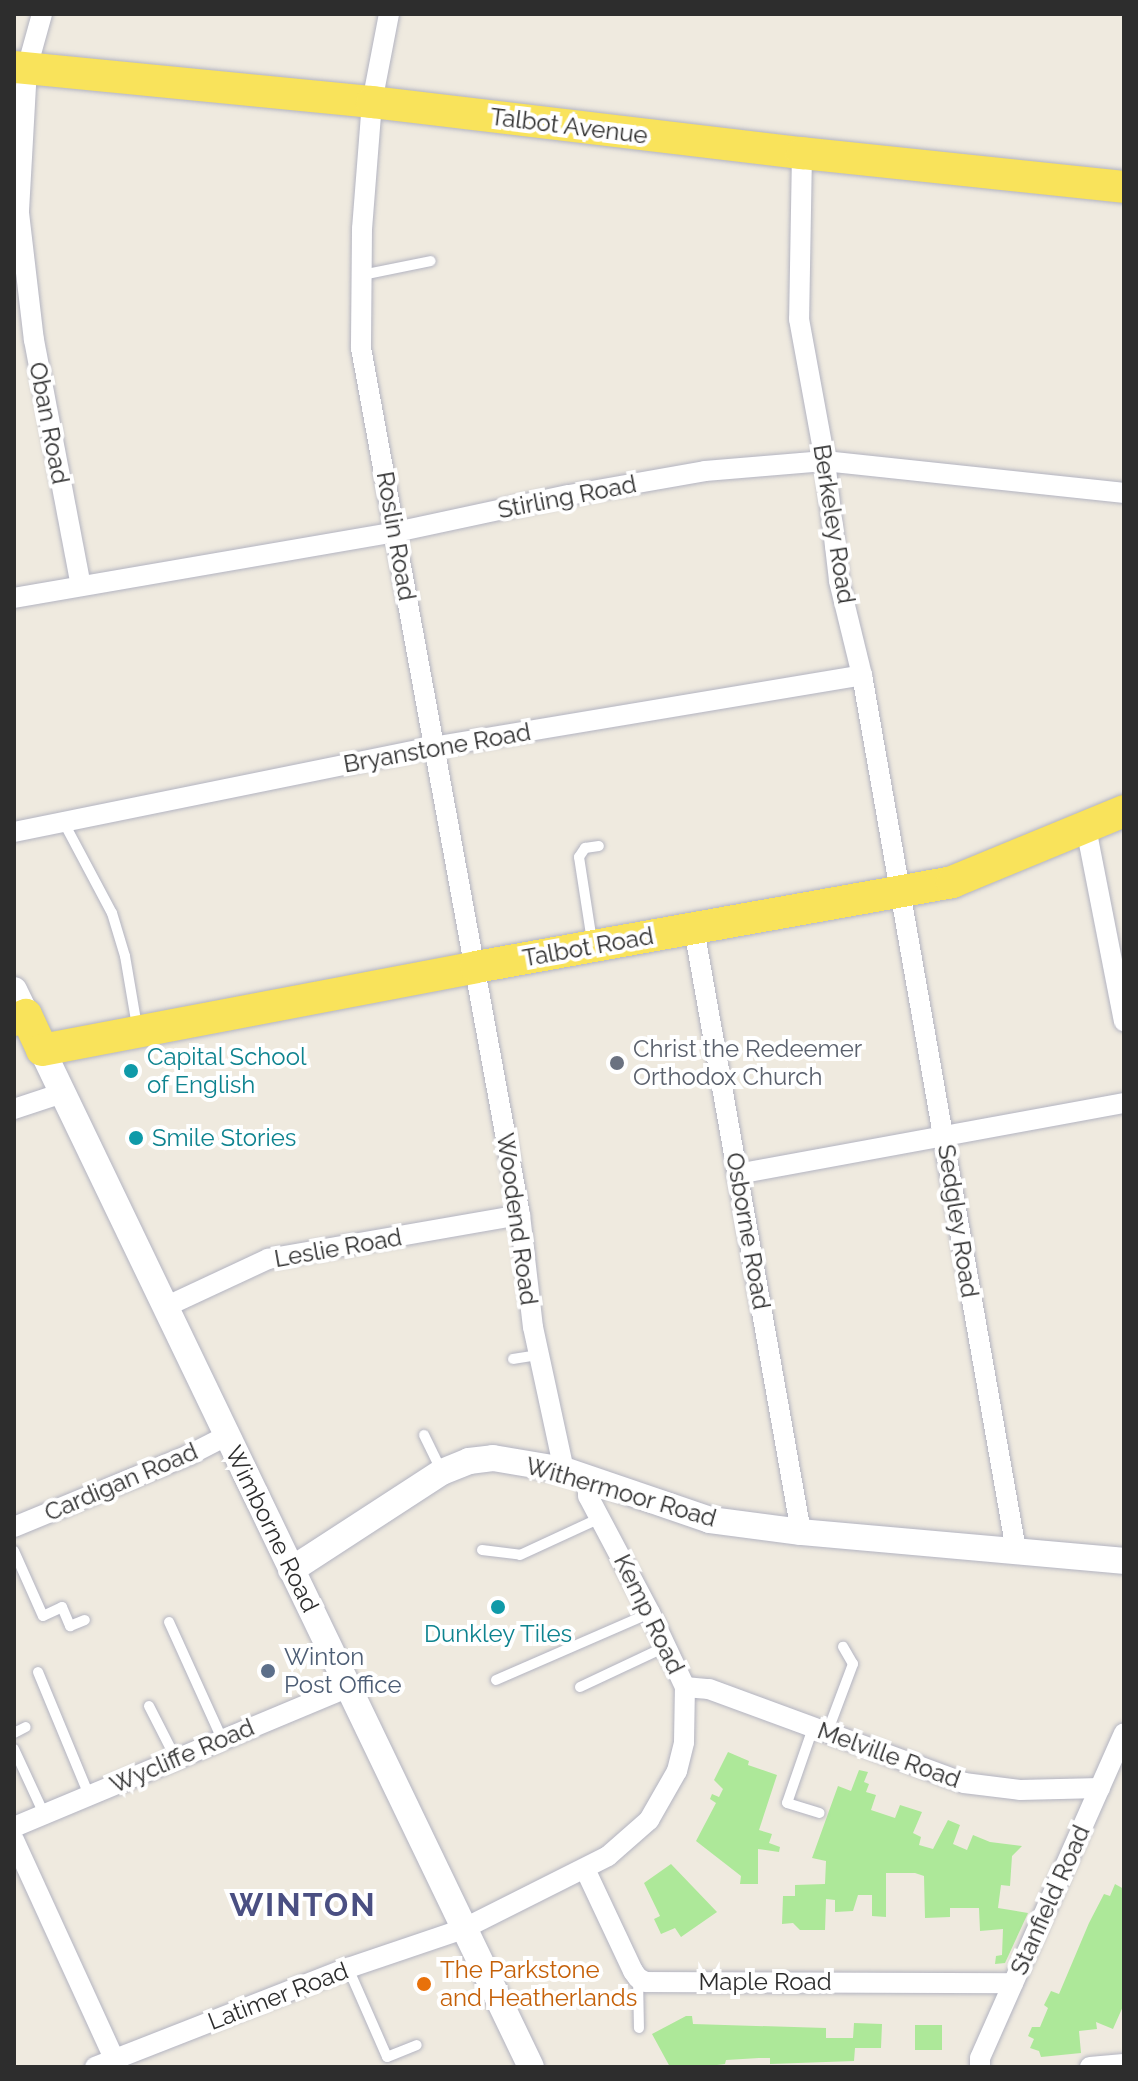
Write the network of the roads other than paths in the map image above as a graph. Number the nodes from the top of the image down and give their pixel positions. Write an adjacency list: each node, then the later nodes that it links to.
1 (42, 14): 3 (street, Oban Road)
2 (389, 14): 4 (street, Roslin Road)
3 (21, 68): 4 (main road, Talbot Avenue); 12 (street, Oban Road)
4 (372, 102): 5 (main road, Talbot Avenue); 8 (street, Roslin Road)
5 (802, 153): 6 (main road, Talbot Avenue); 9 (street, Berkeley Road)
6 (1124, 187)
7 (431, 261): 8 (lane)
8 (362, 275): 11 (street, Roslin Road)
9 (825, 461): 10 (street, Stirling Road); 11 (street, Stirling Road); 14 (street, Berkeley Road)
10 (1124, 493)
11 (396, 532): 12 (street, Stirling Road); 15 (street, Roslin Road)
12 (81, 586): 13 (street, Stirling Road)
13 (14, 598)
14 (862, 675): 15 (street, Bryanstone Road); 21 (street, Berkeley Road)
15 (433, 747): 17 (street, Bryanstone Road); 24 (street, Roslin Road)
16 (1124, 811): 18 (main road, Talbot Road)
17 (63, 821): 19 (street, Bryanstone Road); 27 (lane)
18 (1086, 828): 21 (main road, Talbot Road); 26 (street)
19 (14, 832)
20 (599, 846): 23 (lane)
21 (899, 892): 22 (main road, Talbot Road); 32 (street, Sedgley Road)
22 (694, 929): 23 (main road, Talbot Road); 33 (street, Osborne Road)
23 (593, 947): 24 (main road, Talbot Road)
24 (476, 967): 27 (main road, Talbot Road); 34 (street, Woodend Road)
25 (18, 1008): 28 (main road, Wimborne Road)
26 (1124, 1021)
27 (138, 1032): 28 (main road, Talbot Road)
28 (42, 1050): 29 (street, Wimborne Road)
29 (62, 1093): 31 (street); 35 (street, Wimborne Road)
30 (1124, 1103): 32 (street)
31 (14, 1109)
32 (944, 1138): 33 (street); 46 (street, Sedgley Road)
33 (737, 1174): 44 (street, Osborne Road)
34 (520, 1215): 35 (street, Leslie Road); 36 (street, Woodend Road)
35 (165, 1307): 39 (street, Wimborne Road)
36 (539, 1355): 37 (lane); 41 (street, Woodend Road)
37 (513, 1359)
38 (424, 1435): 40 (lane)
39 (226, 1436): 43 (street, Cardigan Road); 49 (street, Wimborne Road)
40 (442, 1472): 41 (street, Withermoor Road); 49 (street, Withermoor Road)
41 (576, 1474): 42 (street, Kemp Road); 44 (street, Withermoor Road)
42 (600, 1518): 45 (lane); 50 (street, Kemp Road)
43 (14, 1527)
44 (801, 1532): 46 (street, Withermoor Road)
45 (482, 1550)
46 (1016, 1550): 48 (street, Withermoor Road)
47 (14, 1551): 51 (lane)
48 (1124, 1561)
49 (291, 1570): 57 (street, Wimborne Road)
50 (650, 1613): 53 (street, Kemp Road); 56 (lane)
51 (85, 1620)
52 (169, 1622): 65 (lane)
53 (667, 1646): 58 (lane); 59 (street, Kemp Road)
54 (843, 1647): 62 (lane)
55 (38, 1672): 69 (lane)
56 (496, 1680)
57 (349, 1687): 65 (street, Wycliffe Road); 75 (street, Wimborne Road)
58 (580, 1687)
59 (685, 1687): 62 (street, Melville Road); 74 (street, Kemp Road)
60 (149, 1706): 67 (lane)
61 (26, 1727): 63 (lane)
62 (820, 1731): 68 (street, Melville Road); 70 (lane)
63 (14, 1733)
64 (1124, 1733): 68 (street, Stanfield Road)
65 (222, 1739): 67 (street, Wycliffe Road)
66 (14, 1749): 71 (lane)
67 (176, 1759): 69 (street, Wycliffe Road)
68 (1100, 1788): 78 (street, Stanfield Road)
69 (89, 1795): 71 (street, Wycliffe Road)
70 (820, 1813)
71 (44, 1814): 72 (street, Wycliffe Road)
72 (14, 1827)
73 (14, 1840): 83 (street)
74 (585, 1869): 75 (street, Kemp Road); 77 (street)
75 (463, 1929): 76 (street, Latimer Road); 84 (street, Wimborne Road)
76 (348, 1968): 81 (lane); 83 (street, Latimer Road)
77 (638, 1978): 78 (street, Maple Road); 79 (lane)
78 (1013, 1983): 85 (street, Stanfield Road)
79 (639, 2028)
80 (417, 2045): 81 (lane)
81 (386, 2062)
82 (1124, 2064): 86 (street)
83 (109, 2065)
84 (531, 2067)
85 (980, 2067)
86 (1090, 2067)

